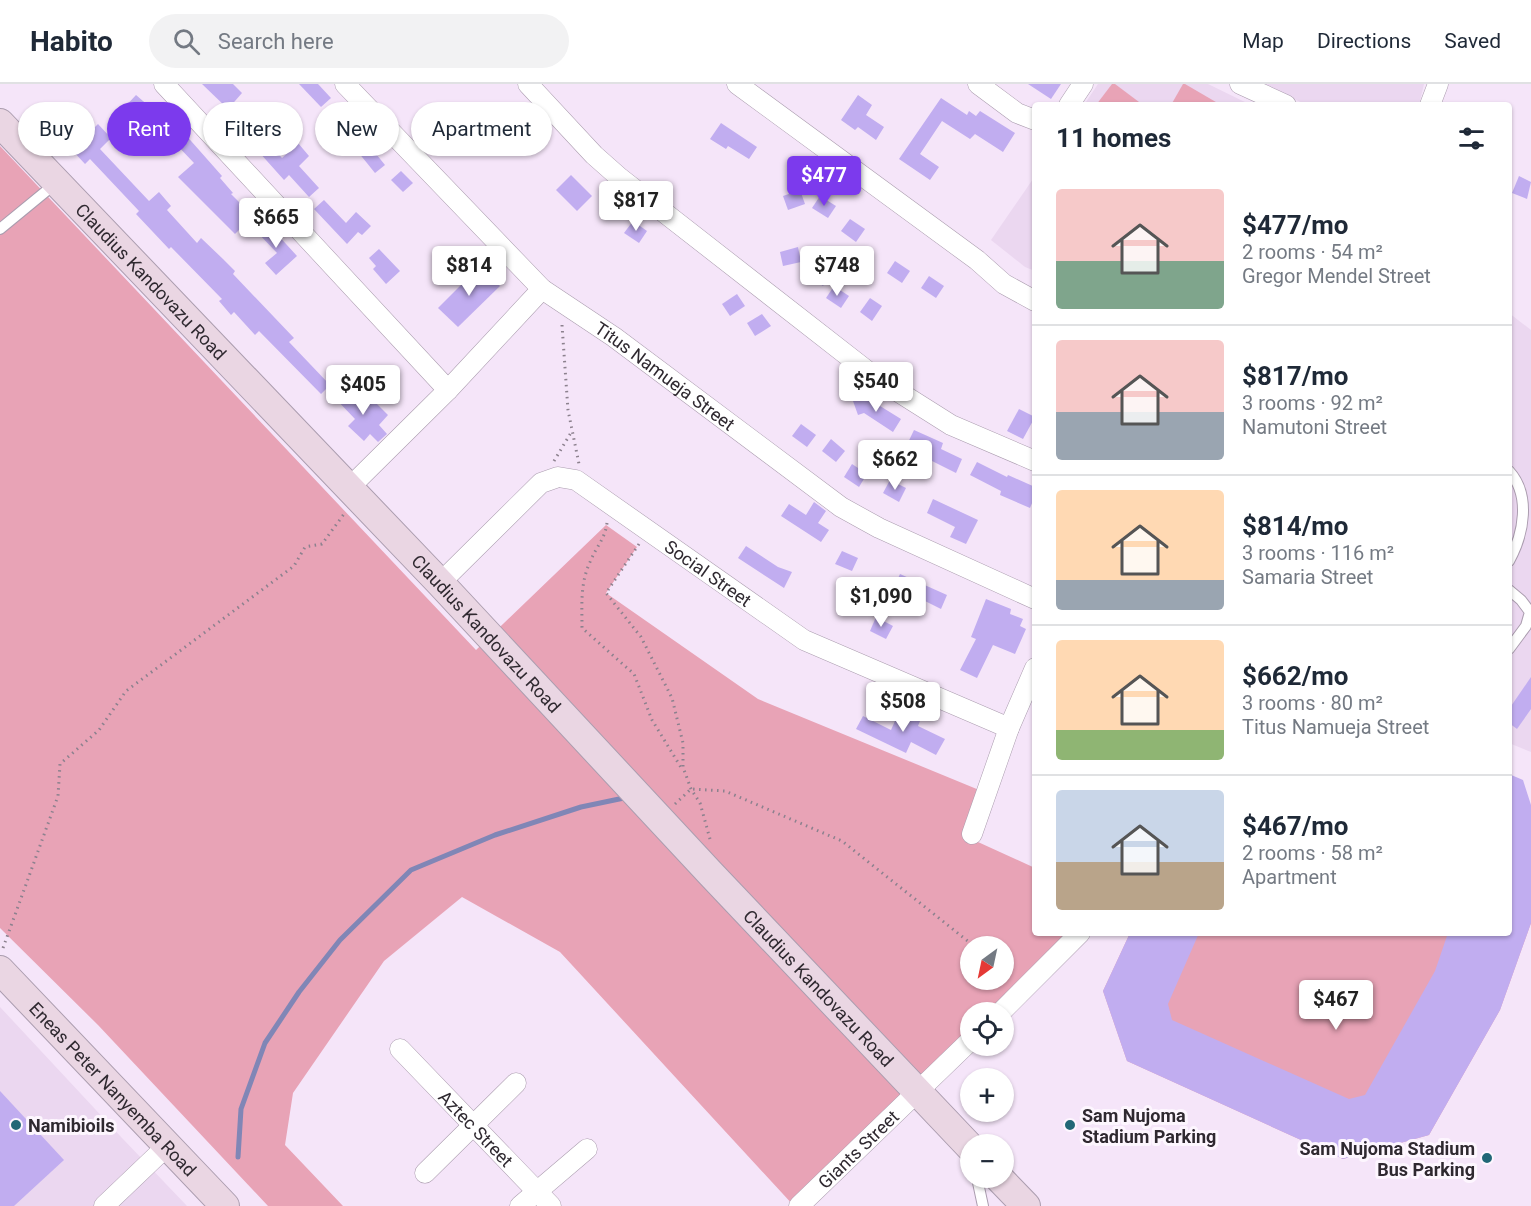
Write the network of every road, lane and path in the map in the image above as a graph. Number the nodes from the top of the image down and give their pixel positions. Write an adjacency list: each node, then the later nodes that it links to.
1 (164, 84): 20 (street)
2 (345, 84): 17 (street, Titus Namueja Street)
3 (528, 84): 22 (street)
4 (737, 84): 18 (street)
5 (978, 84): 12 (street)
6 (1083, 84): 9 (street)
7 (1240, 84): 10 (street)
8 (1438, 84): 11 (street)
9 (1071, 102)
10 (1279, 102)
11 (1431, 102)
12 (1032, 119)
13 (0, 123): 14 (street, Claudius Kandovazu Road)
14 (57, 183): 16 (lane); 26 (street, Claudius Kandovazu Road)
15 (0, 212): 16 (lane)
16 (3, 224)
17 (542, 289): 19 (street, Titus Namueja Street); 20 (street)
18 (1032, 299)
19 (560, 301): 21 (path); 32 (street, Titus Namueja Street)
20 (448, 390): 26 (street)
21 (573, 430): 24 (path); 25 (path)
22 (1032, 460)
23 (1512, 475): 29 (lane)
24 (541, 483): 25 (street, Social Street); 30 (street)
25 (582, 483): 27 (street, Social Street)
26 (352, 491): 30 (street, Claudius Kandovazu Road); 43 (path)
27 (610, 503): 28 (street, Social Street); 36 (path)
28 (648, 531): 35 (street, Social Street); 36 (path)
29 (1512, 552)
30 (440, 583): 38 (street, Claudius Kandovazu Road)
31 (1512, 592): 33 (lane)
32 (1032, 598)
33 (1512, 645)
34 (1032, 675): 35 (street)
35 (1009, 728): 39 (street)
36 (686, 776): 37 (path)
37 (691, 789): 38 (path); 40 (path); 41 (path)
38 (659, 818): 40 (street, Claudius Kandovazu Road)
39 (972, 834)
40 (711, 874): 49 (street, Claudius Kandovazu Road)
41 (961, 936)
42 (1077, 936): 45 (street)
43 (0, 956)
44 (0, 970): 52 (street, Eneas Peter Nanyemba Road)
45 (1011, 1002)
46 (400, 1049): 50 (street, Aztec Street)
47 (960, 1050): 49 (street, Giants Street)
48 (516, 1083): 50 (street)
49 (917, 1091): 51 (street, Claudius Kandovazu Road); 62 (street, Giants Street)
50 (474, 1125): 54 (street); 57 (street, Aztec Street)
51 (960, 1136)
52 (168, 1145): 58 (street); 59 (street, Eneas Peter Nanyemba Road)
53 (587, 1149): 57 (street)
54 (425, 1173)
55 (979, 1188): 63 (lane)
56 (1009, 1188): 64 (street)
57 (537, 1190): 60 (street); 61 (street, Aztec Street)
58 (104, 1206)
59 (225, 1206)
60 (520, 1206)
61 (551, 1206)
62 (799, 1206)
63 (983, 1206)
64 (1026, 1206)

